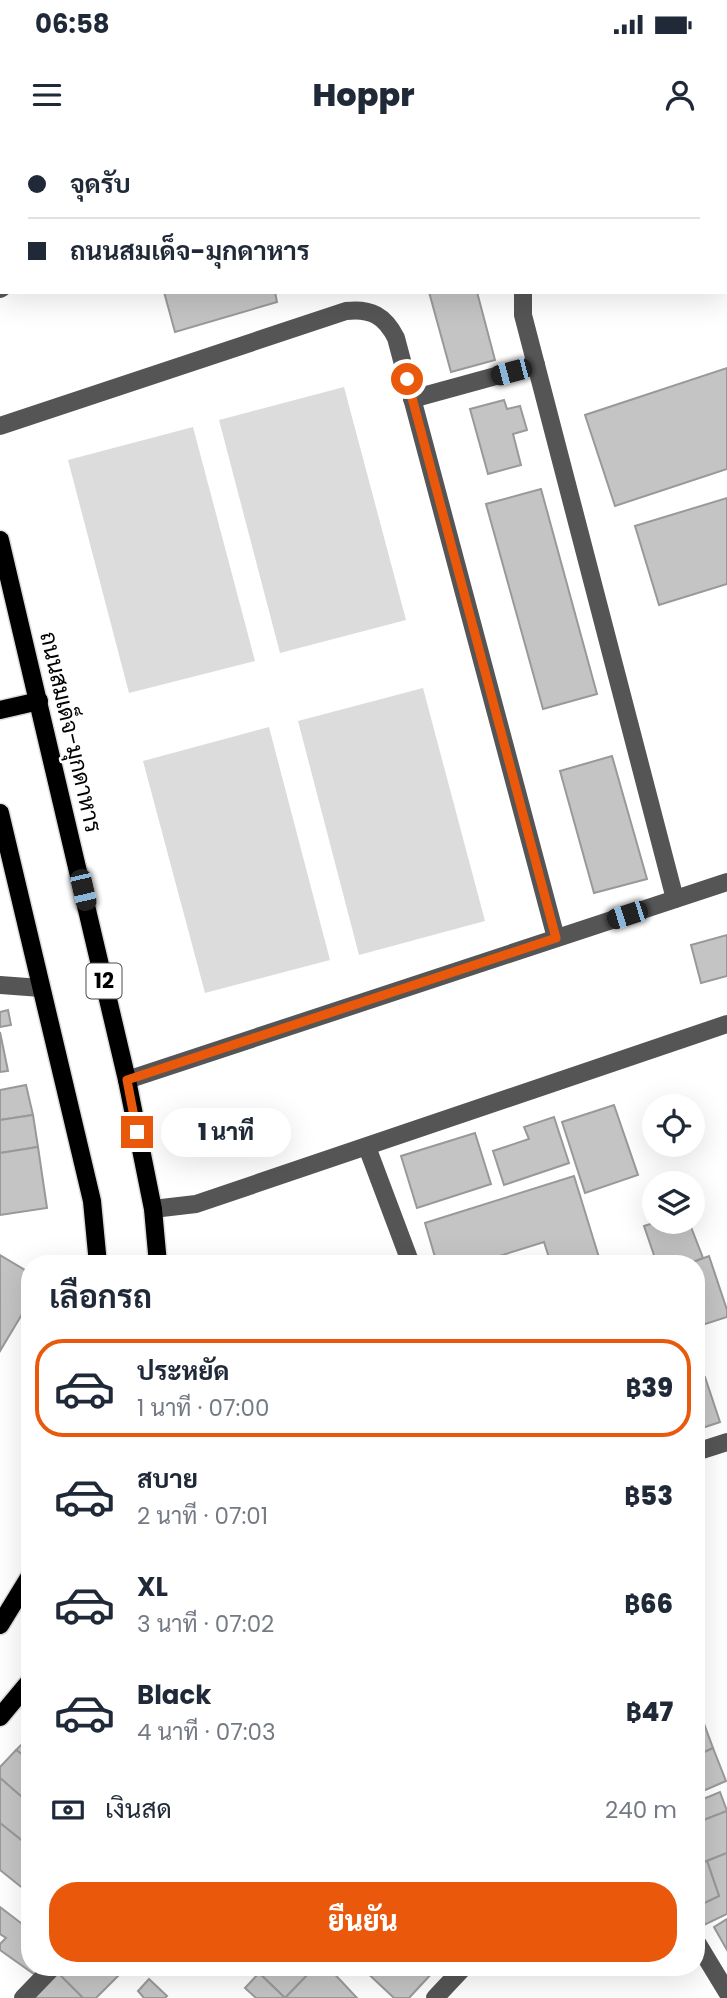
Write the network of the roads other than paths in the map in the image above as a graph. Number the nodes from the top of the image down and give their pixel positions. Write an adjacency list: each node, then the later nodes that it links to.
1 (523, 294): 2 (street)
2 (536, 365): 3 (street); 10 (street)
3 (412, 399): 4 (street); 11 (street)
4 (0, 426)
5 (0, 540): 6 (main road, ถนนสมเด็จ-มุกดาหาร / 12)
6 (39, 701): 7 (main road); 15 (main road, ถนนสมเด็จ-มุกดาหาร / 12)
7 (0, 710)
8 (0, 813): 13 (main road)
9 (727, 882): 10 (street)
10 (675, 899): 11 (street)
11 (556, 938): 15 (street)
12 (0, 985): 13 (street)
13 (41, 988): 18 (main road)
14 (727, 1024): 16 (street)
15 (127, 1080): 17 (main road, ถนนสมเด็จ-มุกดาหาร / 12)
16 (367, 1147): 17 (street); 20 (street)
17 (153, 1209): 19 (main road, ถนนสมเด็จ-มุกดาหาร / 12)
18 (97, 1255)
19 (157, 1255)
20 (408, 1255)
21 (727, 1442): 22 (street)
22 (705, 1449)
23 (21, 1591): 24 (main road)
24 (0, 1625)
25 (21, 1692): 26 (main road)
26 (0, 1717)
27 (705, 1956): 30 (street)
28 (44, 1976): 31 (street)
29 (456, 1976): 32 (street)
30 (727, 1993)
31 (23, 1998)
32 (435, 1998)

